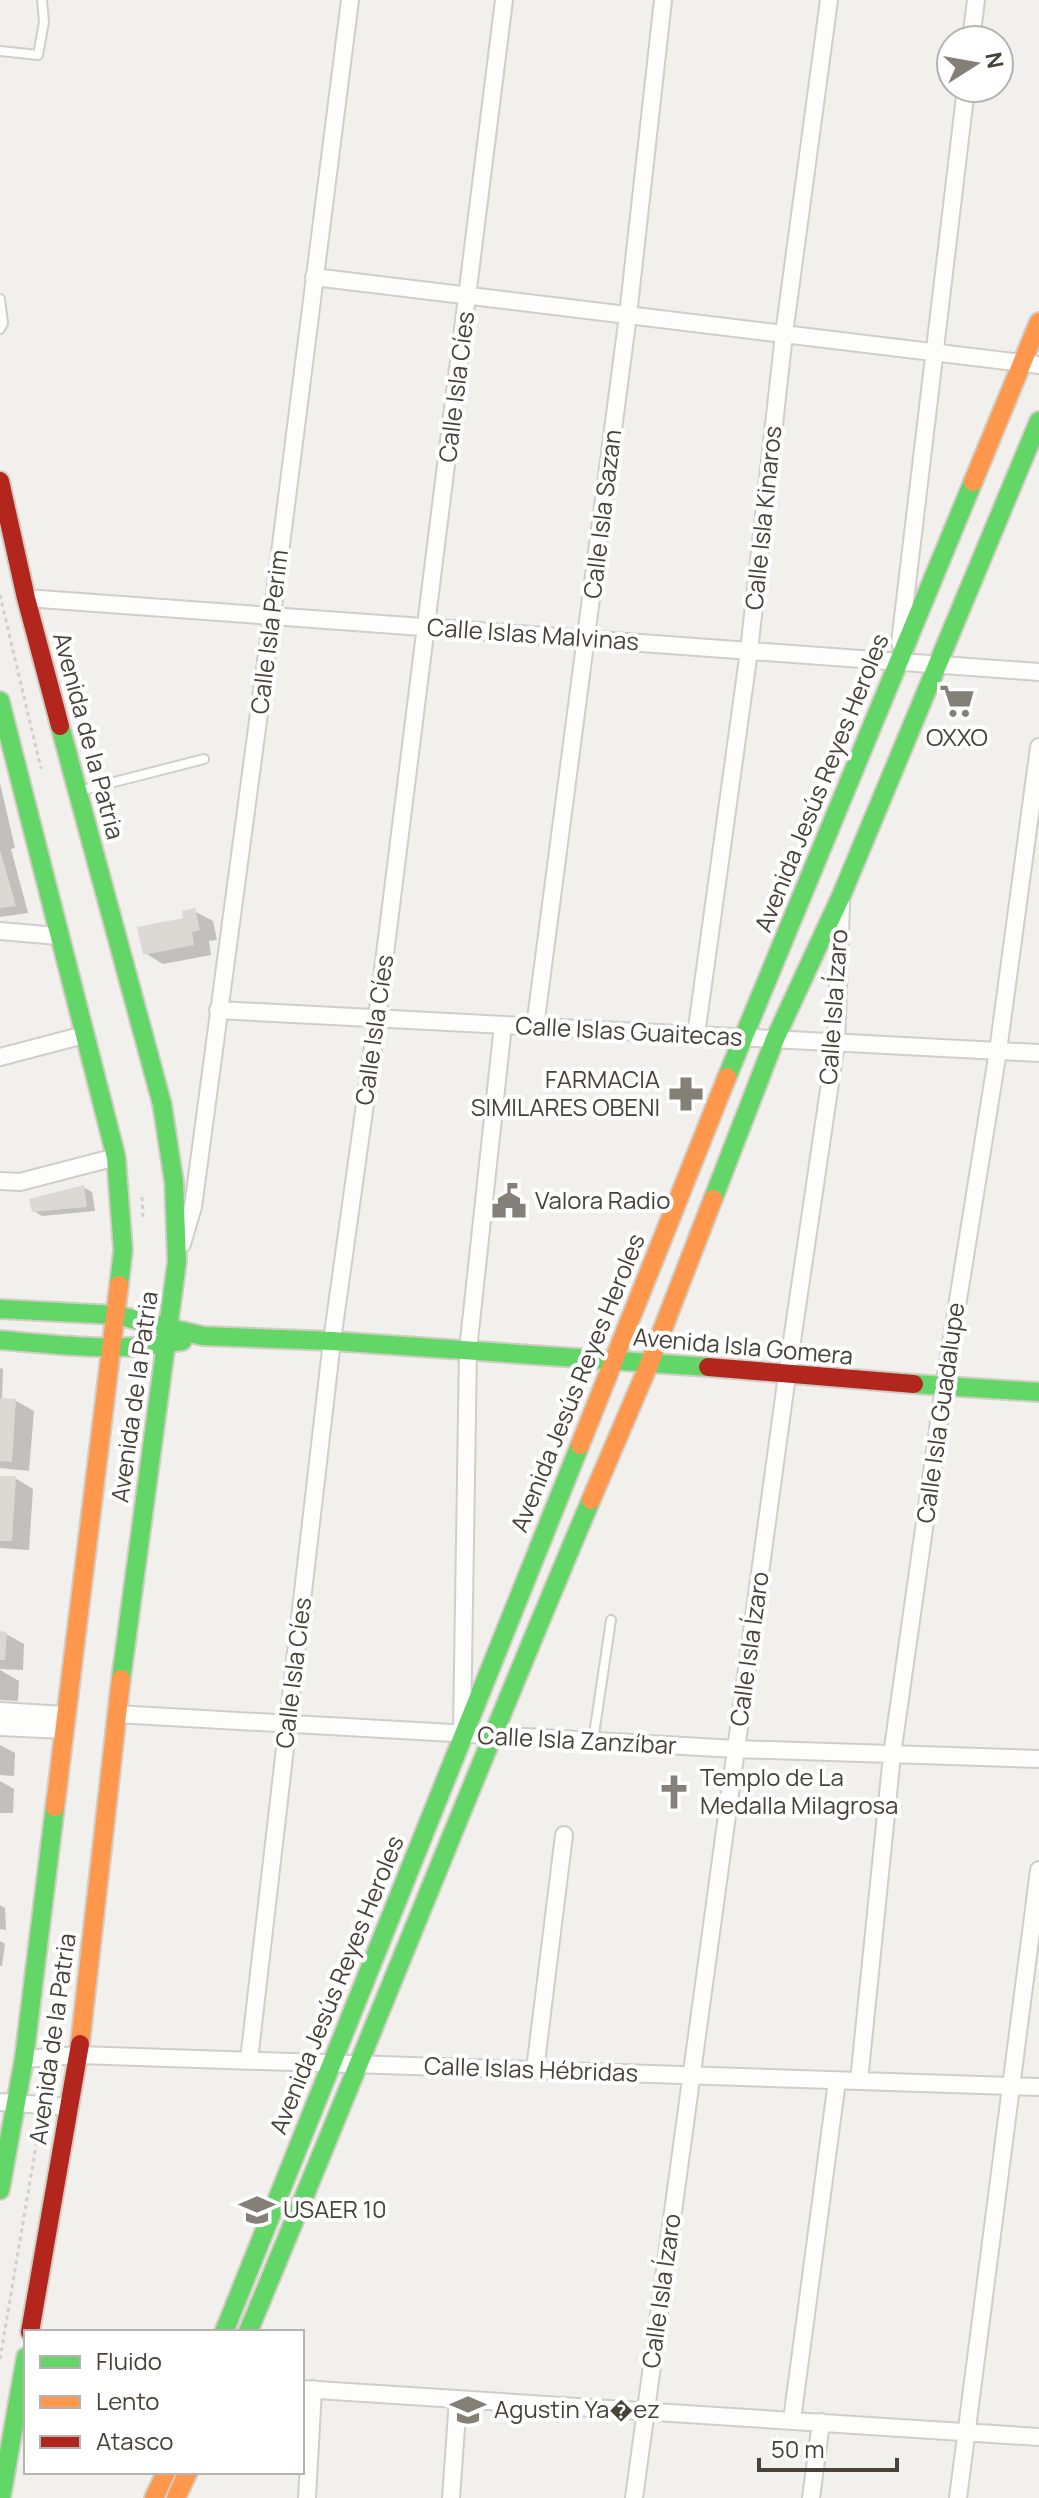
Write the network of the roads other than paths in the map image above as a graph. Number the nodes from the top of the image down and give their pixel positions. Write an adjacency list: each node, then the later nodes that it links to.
1 (42, 0): 8 (lane)
2 (350, 0): 10 (street, Calle Isla Perim)
3 (504, 0): 11 (street, Calle Isla Cíes)
4 (663, 0): 13 (street, Calle Isla Sazan)
5 (829, 0): 16 (street, Calle Isla Kinaros)
6 (976, 0): 7 (street)
7 (973, 24)
8 (0, 51)
9 (964, 104): 17 (street)
10 (314, 277): 11 (street); 22 (street, Calle Isla Perim)
11 (468, 296): 13 (street); 23 (street, Calle Isla Cíes)
12 (0, 299): 15 (lane)
13 (628, 315): 16 (street); 24 (street, Calle Isla Sazan)
14 (1039, 322): 18 (street, Avenida Jesús Reyes Heroles)
15 (0, 329)
16 (784, 334): 17 (street); 25 (street, Calle Isla Kinaros)
17 (936, 353): 18 (street); 26 (street)
18 (1031, 364): 26 (street, Avenida Jesús Reyes Heroles)
19 (1039, 421): 27 (street, Avenida Jesús Reyes Heroles)
20 (0, 481): 21 (street, Avenida de la Patria)
21 (26, 598): 22 (street, Calle Islas Malvinas); 32 (street, Avenida de la Patria)
22 (272, 616): 23 (street, Calle Islas Malvinas); 36 (street, Calle Isla Perim)
23 (426, 627): 24 (street, Calle Islas Malvinas); 37 (street, Calle Isla Cíes)
24 (587, 639): 25 (street, Calle Islas Malvinas); 39 (street, Calle Isla Sazan)
25 (749, 651): 26 (street, Calle Islas Malvinas); 41 (street, Calle Isla Kinaros)
26 (898, 662): 27 (street, Calle Islas Malvinas); 42 (street, Avenida Jesús Reyes Heroles)
27 (938, 665): 28 (street, Calle Islas Malvinas); 33 (street, Avenida Jesús Reyes Heroles)
28 (1039, 672)
29 (0, 701): 35 (street, Avenida de la Patria)
30 (1039, 747): 45 (street, Calle Isla Guadalupe)
31 (204, 759): 32 (lane)
32 (78, 791): 50 (street, Avenida de la Patria)
33 (842, 894): 43 (street, Avenida Jesús Reyes Heroles); 44 (street, Calle Isla Ízaro)
34 (0, 931): 35 (street)
35 (58, 936): 40 (street, Avenida de la Patria)
36 (218, 1010): 37 (street, Calle Islas Guaitecas); 50 (street, Calle Isla Perim)
37 (377, 1018): 38 (street, Calle Islas Guaitecas); 56 (street, Calle Isla Cíes)
38 (503, 1025): 39 (street, Calle Islas Guaitecas); 59 (street)
39 (535, 1027): 41 (street, Calle Islas Guaitecas)
40 (84, 1035): 47 (street); 48 (street, Avenida de la Patria)
41 (696, 1035): 42 (street, Calle Islas Guaitecas)
42 (743, 1038): 43 (street, Calle Islas Guaitecas); 60 (street, Avenida Jesús Reyes Heroles)
43 (775, 1039): 44 (street, Calle Islas Guaitecas); 61 (street, Avenida Jesús Reyes Heroles)
44 (836, 1042): 45 (street, Calle Islas Guaitecas); 62 (street, Calle Isla Ízaro)
45 (998, 1051): 46 (street, Calle Islas Guaitecas); 63 (street, Calle Isla Guadalupe)
46 (1039, 1053)
47 (0, 1057)
48 (116, 1157): 49 (street); 52 (street, Avenida de la Patria)
49 (0, 1181)
50 (177, 1261): 53 (street, Avenida de la Patria)
51 (0, 1309): 52 (street, Avenida Isla Gomera)
52 (116, 1315): 53 (street, Avenida Isla Gomera); 58 (street, Avenida de la Patria)
53 (170, 1326): 54 (street, Avenida Isla Gomera); 57 (street, Avenida de la Patria)
54 (203, 1336): 56 (street, Avenida Isla Gomera); 57 (street, Avenida Isla Gomera)
55 (0, 1340): 58 (street, Avenida Isla Gomera)
56 (332, 1341): 59 (street, Avenida Isla Gomera); 69 (street, Calle Isla Cíes)
57 (166, 1345): 58 (street, Avenida Isla Gomera); 67 (street, Avenida de la Patria)
58 (111, 1347): 68 (street, Avenida de la Patria)
59 (468, 1350): 60 (street, Avenida Isla Gomera); 71 (street)
60 (614, 1360): 61 (street, Avenida Isla Gomera); 71 (street, Avenida Jesús Reyes Heroles)
61 (650, 1362): 62 (street, Avenida Isla Gomera); 72 (street, Avenida Jesús Reyes Heroles)
62 (787, 1375): 63 (street, Avenida Isla Gomera); 74 (street, Calle Isla Ízaro)
63 (944, 1387): 64 (street, Avenida Isla Gomera); 75 (street, Calle Isla Guadalupe)
64 (1039, 1392)
65 (611, 1620): 73 (lane)
66 (0, 1711): 68 (street)
67 (116, 1714): 69 (street, Calle Isla Zanzíbar); 79 (street, Avenida de la Patria)
68 (64, 1723): 70 (street); 80 (street, Avenida de la Patria)
69 (288, 1725): 71 (street, Calle Isla Zanzíbar); 81 (street, Calle Isla Cíes)
70 (0, 1727)
71 (462, 1735): 72 (street, Calle Isla Zanzíbar); 82 (street, Avenida Jesús Reyes Heroles)
72 (491, 1736): 73 (street, Calle Isla Zanzíbar); 83 (street, Avenida Jesús Reyes Heroles)
73 (593, 1741): 74 (street, Calle Isla Zanzíbar)
74 (736, 1749): 75 (street, Calle Isla Zanzíbar); 85 (street, Calle Isla Ízaro)
75 (892, 1755): 76 (street, Calle Isla Zanzíbar); 87 (street, Calle Isla Guadalupe)
76 (1039, 1759)
77 (564, 1835): 84 (street)
78 (1039, 1870): 88 (street)
79 (79, 2055): 80 (street, Calle Islas Hébridas); 81 (street, Calle Islas Hébridas); 91 (street, Avenida de la Patria)
80 (24, 2059): 90 (street, Avenida de la Patria)
81 (249, 2060): 82 (street, Calle Islas Hébridas)
82 (332, 2063): 83 (street, Calle Islas Hébridas); 94 (street, Avenida Jesús Reyes Heroles)
83 (360, 2064): 84 (street, Calle Islas Hébridas); 95 (street, Avenida Jesús Reyes Heroles)
84 (535, 2070): 85 (street, Calle Islas Hébridas)
85 (692, 2075): 86 (street, Calle Islas Hébridas); 99 (street, Calle Isla Ízaro)
86 (837, 2081): 87 (street, Calle Islas Hébridas); 100 (street)
87 (859, 2081): 88 (street, Calle Islas Hébridas)
88 (1013, 2086): 89 (street, Calle Islas Hébridas); 102 (street)
89 (1039, 2087)
90 (8, 2103): 91 (street); 92 (street, Avenida de la Patria)
91 (70, 2107): 93 (street, Avenida de la Patria)
92 (0, 2190)
93 (30, 2330)
94 (225, 2330)
95 (249, 2330)
96 (24, 2368): 106 (street)
97 (308, 2389): 98 (street); 109 (street)
98 (458, 2399): 99 (street); 110 (street)
99 (646, 2411): 100 (street); 111 (street, Calle Isla Ízaro)
100 (792, 2420): 101 (street)
101 (821, 2422): 102 (street); 112 (street)
102 (968, 2434): 103 (street); 113 (street)
103 (1039, 2437)
104 (165, 2474): 107 (street)
105 (187, 2474): 108 (street)
106 (1, 2498)
107 (154, 2498)
108 (176, 2498)
109 (307, 2498)
110 (451, 2498)
111 (634, 2498)
112 (811, 2498)
113 (958, 2498)

